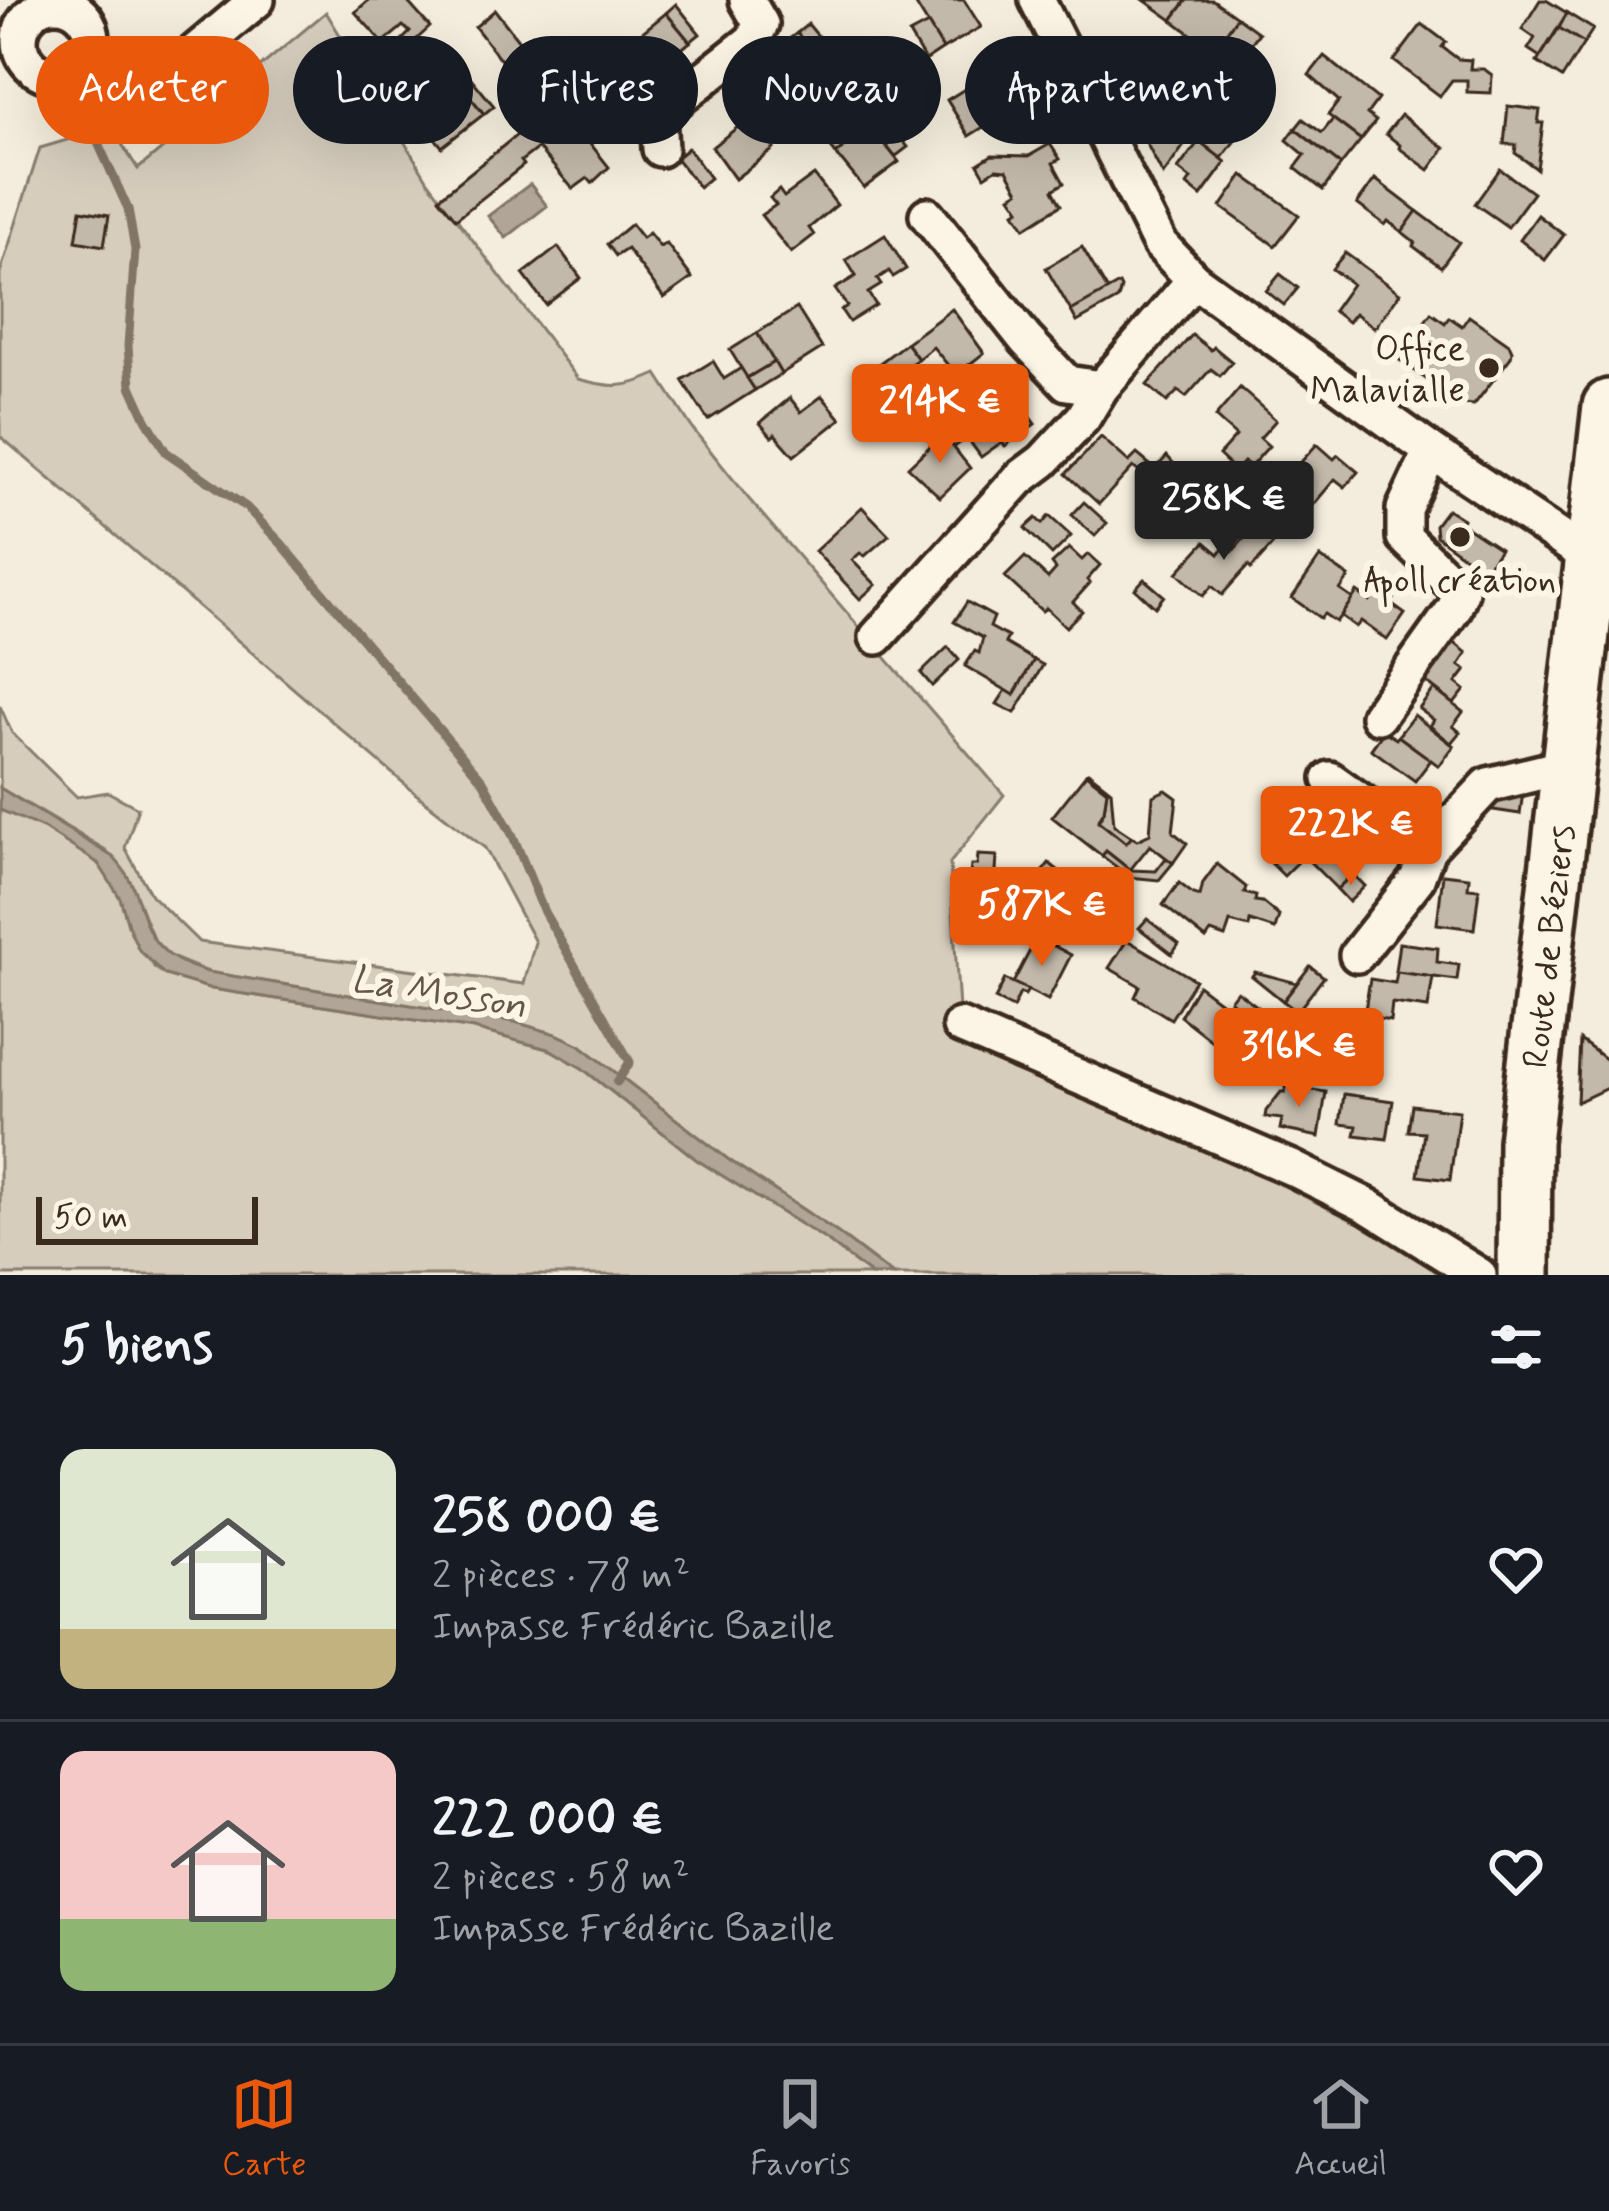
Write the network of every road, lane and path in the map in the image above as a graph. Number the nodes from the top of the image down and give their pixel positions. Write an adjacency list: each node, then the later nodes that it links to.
1 (257, 0): 7 (street)
2 (747, 0): 9 (street)
3 (1037, 0): 11 (street)
4 (69, 3): 5 (street); 6 (street)
5 (11, 26): 8 (street)
6 (92, 36)
7 (214, 36)
8 (36, 69)
9 (660, 149)
10 (927, 215): 12 (street)
11 (1194, 280): 12 (street); 14 (street)
12 (1101, 388): 17 (street)
13 (1609, 406): 15 (main road, Route de Béziers)
14 (1431, 451): 16 (street); 18 (street)
15 (1605, 463): 16 (main road, Route de Béziers)
16 (1590, 558): 19 (main road, Route de Béziers)
17 (877, 638)
18 (1378, 716)
19 (1566, 766): 21 (street); 25 (main road, Route de Béziers)
20 (1330, 779): 21 (street)
21 (1428, 849): 22 (street)
22 (1357, 955)
23 (960, 1026): 24 (street)
24 (1479, 1275)
25 (1523, 1275)

